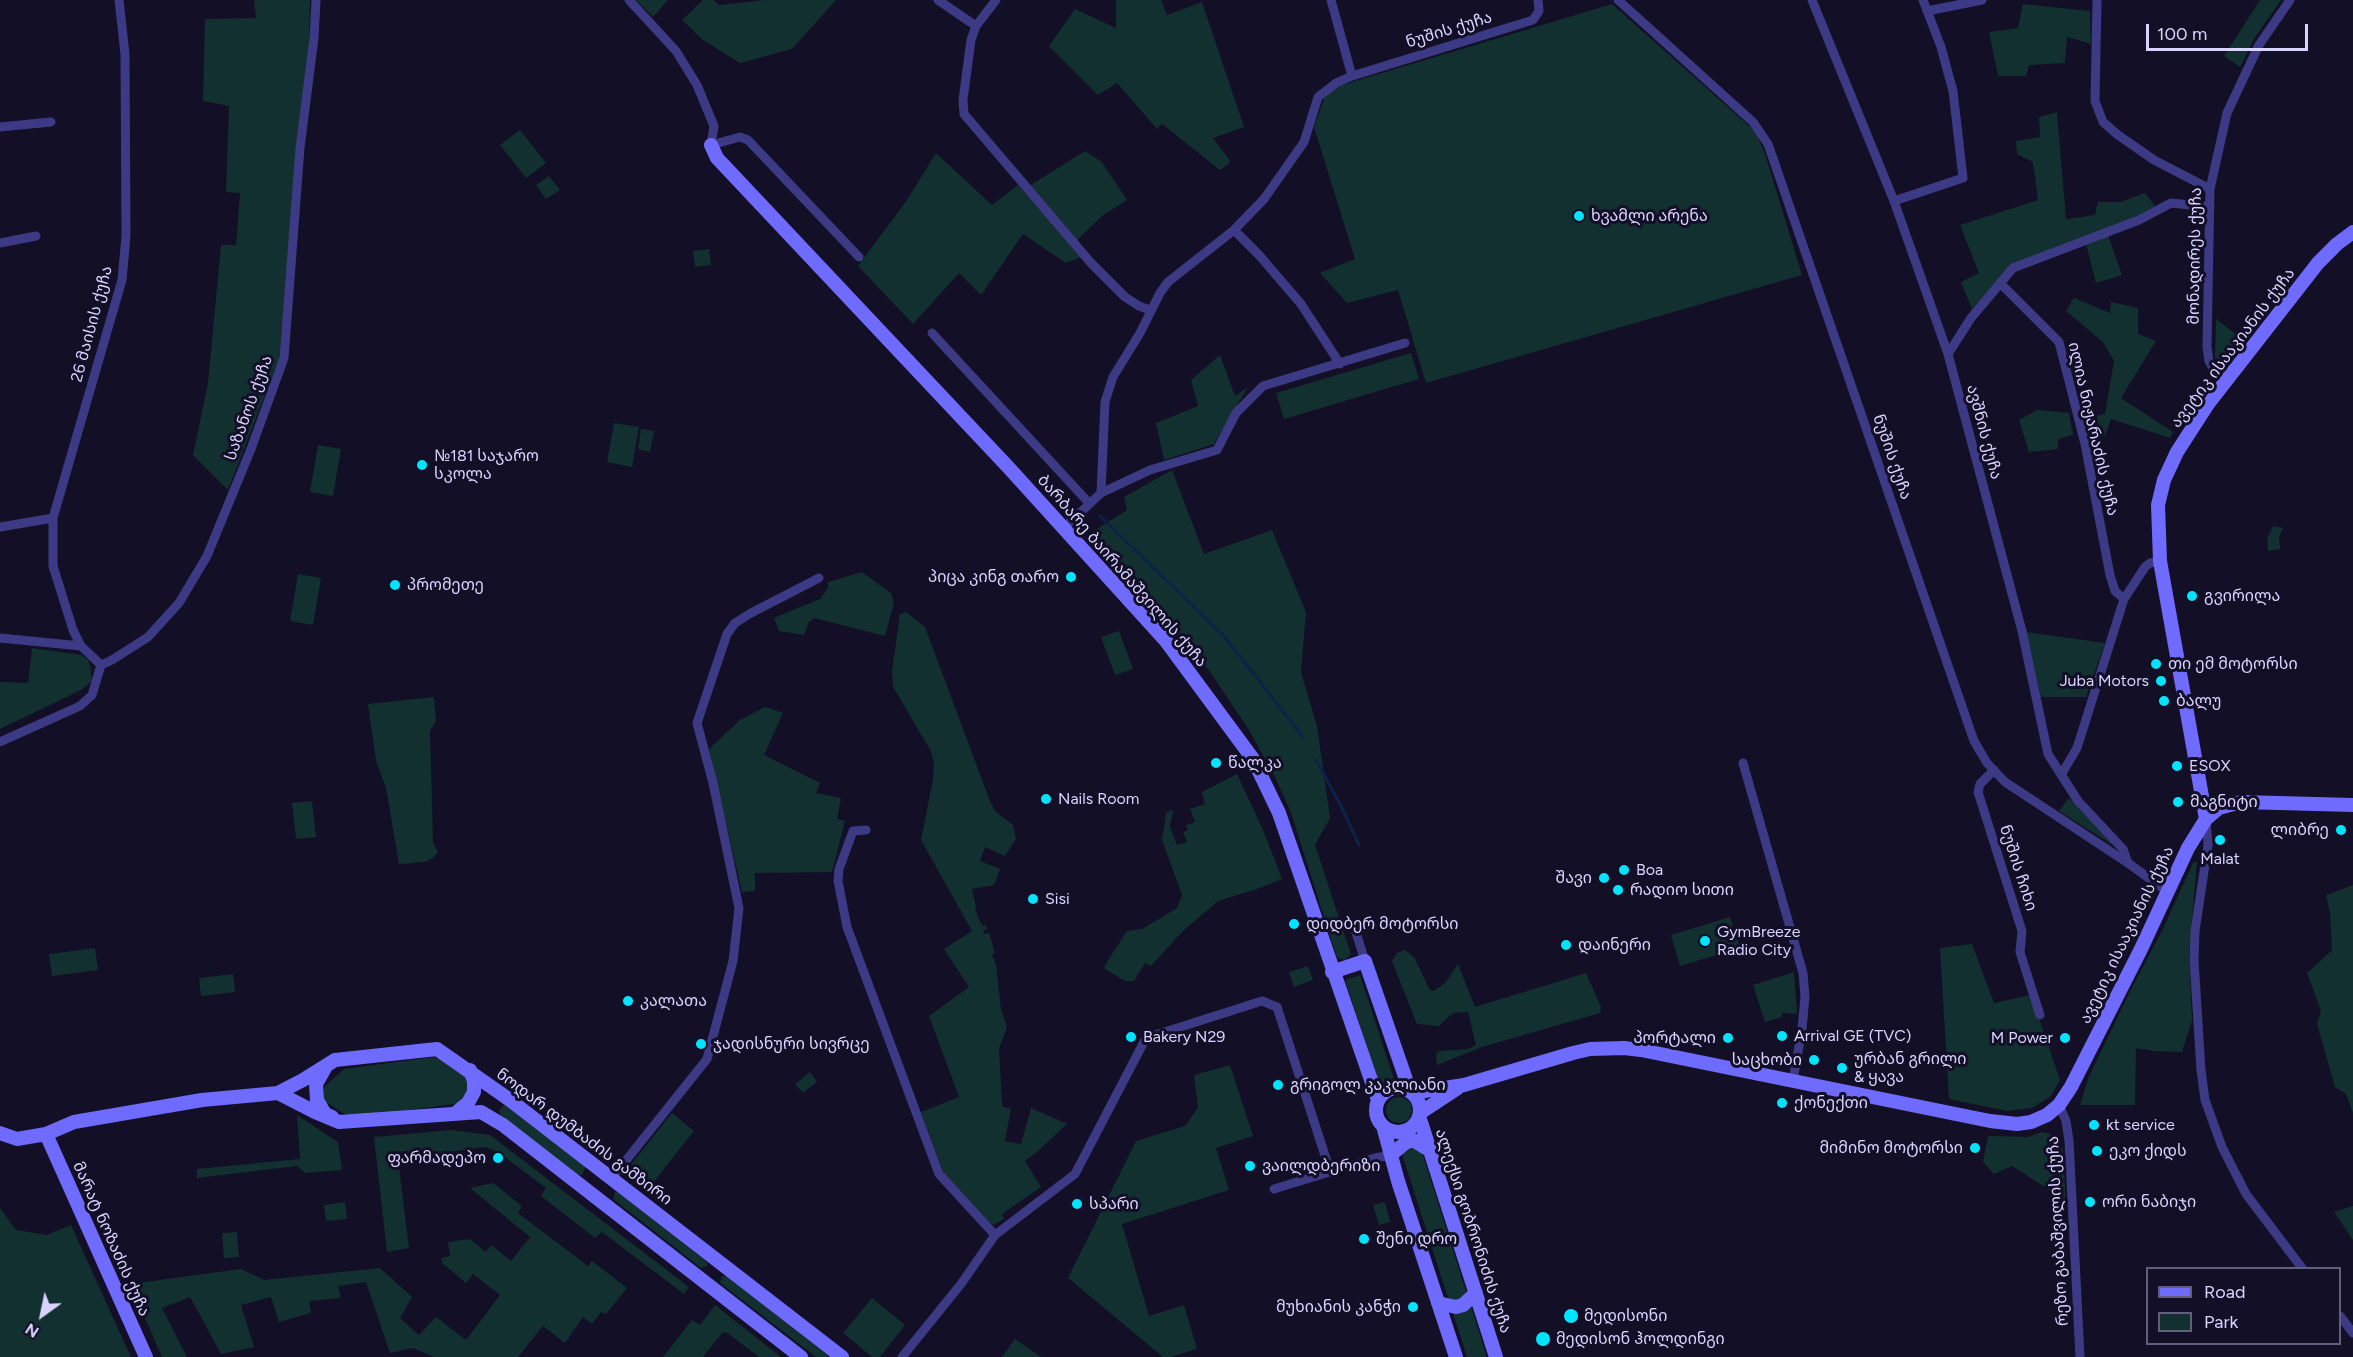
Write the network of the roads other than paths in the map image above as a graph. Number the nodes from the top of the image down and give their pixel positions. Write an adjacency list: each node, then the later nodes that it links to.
1 (119, 0): 37 (street, 26 მაისის ქუჩა)
2 (316, 0): 45 (street, საზანოს ქუჩა)
3 (629, 0): 19 (street)
4 (938, 0): 15 (street)
5 (996, 0): 15 (street)
6 (1331, 0): 16 (street)
7 (1538, 0): 16 (street, ნუშის ქუჩა)
8 (1618, 0): 48 (street, ნუშის ქუჩა)
9 (1812, 0): 21 (street, ავშნის ქუჩა)
10 (1923, 0): 14 (street)
11 (1982, 0): 14 (street)
12 (2097, 0): 20 (street)
13 (2290, 0): 20 (street, მონადირეს ქუჩა)
14 (1927, 11): 21 (street)
15 (976, 26): 29 (street)
16 (1352, 76): 23 (street)
17 (51, 122): 18 (street)
18 (0, 127)
19 (711, 145): 27 (street); 39 (street, ბარბარე ბაირამაშვილის ქუჩა)
20 (2210, 189): 22 (street, მონადირეს ქუჩა)
21 (1894, 201): 32 (street, ავშნის ქუჩა)
22 (2210, 207): 28 (street); 34 (street, მონადირეს ქუჩა)
23 (1234, 230): 29 (street); 33 (street)
24 (2353, 232): 34 (street, ავეტიკ ისააკიანის ქუჩა)
25 (36, 236): 26 (street)
26 (0, 243)
27 (859, 257)
28 (2001, 284): 32 (street); 42 (street, ილია ნიჟარაძის ქუჩა)
29 (1150, 310): 35 (street)
30 (932, 333): 36 (street, ბარბარე ბაირამაშვილის ქუჩა)
31 (1406, 343): 33 (street)
32 (1947, 354): 49 (street, ავშნის ქუჩა)
33 (1340, 364): 35 (street)
34 (2225, 382): 40 (street, ავეტიკ ისააკიანის ქუჩა)
35 (1101, 493): 36 (street)
36 (1089, 503): 39 (street)
37 (53, 518): 38 (street); 44 (street, 26 მაისის ქუჩა)
38 (0, 526)
39 (1064, 528): 57 (street, ბარბარე ბაირამაშვილის ქუჩა)
40 (2160, 561): 42 (street); 51 (street, ავეტიკ ისააკიანის ქუჩა)
41 (819, 578): 79 (street)
42 (2124, 599): 49 (street)
43 (0, 638): 44 (street)
44 (81, 646): 45 (street)
45 (101, 665): 46 (street)
46 (0, 742)
47 (1743, 763): 61 (street)
48 (1994, 770): 53 (street, ნუშის ქუჩა); 58 (street, ნუშის ჩიხი)
49 (2061, 775): 53 (street, ავშნის ქუჩა)
50 (2353, 805): 51 (street)
51 (2206, 819): 54 (street, ავეტიკ ისააკიანის ქუჩა); 84 (street)
52 (866, 830): 82 (street)
53 (2128, 863): 54 (street, ნუშის ქუჩა)
54 (2169, 892): 67 (street, ავეტიკ ისააკიანის ქუჩა)
55 (1353, 923): 56 (street)
56 (1365, 962): 57 (street); 63 (street)
57 (1332, 972): 66 (street, ბარბარე ბაირამაშვილის ქუჩა)
58 (2040, 1015)
59 (335, 1060): 60 (street, ნოდარ დუმბაძის გამზირი); 64 (street, ნოდარ დუმბაძის გამზირი); 71 (street)
60 (470, 1070): 65 (street, ნოდარ დუმბაძის გამზირი); 68 (street)
61 (1792, 1081): 62 (street, ავეტიკ ისააკიანის ქუჩა); 67 (street, ავეტიკ ისააკიანის ქუჩა)
62 (1464, 1085): 63 (street, ავეტიკ ისააკიანის ქუჩა); 69 (street, ავეტიკ ისააკიანის ქუჩა)
63 (1411, 1092): 66 (street); 69 (street)
64 (278, 1093): 71 (street); 74 (street, ნოდარ დუმბაძის გამზირი)
65 (510, 1100): 70 (street); 77 (street, ნოდარ დუმბაძის გამზირი)
66 (1378, 1100): 72 (street)
67 (2060, 1105): 96 (street, რეზო გაბაშვილის ქუჩა)
68 (457, 1112): 70 (street); 71 (street)
69 (1420, 1115): 72 (street); 75 (street, ალექსი გობრონიძის ქუჩა)
70 (495, 1120): 80 (street)
71 (339, 1122)
72 (1383, 1126): 76 (street)
73 (0, 1133): 74 (street, ნოდარ დუმბაძის გამზირი)
74 (46, 1134): 90 (street, მარატ ნოზაძის ქუჩა)
75 (1431, 1151): 76 (street); 86 (street, ალექსი გობრონიძის ქუჩა)
76 (1390, 1155): 78 (street); 87 (street)
77 (590, 1161): 79 (street, ნოდარ დუმბაძის გამზირი); 80 (street)
78 (1330, 1172): 81 (street); 82 (street)
79 (612, 1178): 83 (street, ნოდარ დუმბაძის გამზირი)
80 (576, 1182): 85 (street)
81 (1274, 1189)
82 (995, 1235): 93 (street)
83 (722, 1264): 85 (street); 92 (street, ნოდარ დუმბაძის გამზირი)
84 (2301, 1267)
85 (707, 1283): 91 (street)
86 (1476, 1293): 87 (street); 95 (street, ალექსი გობრონიძის ქუჩა)
87 (1438, 1303): 94 (street)
88 (2341, 1317): 89 (street)
89 (2353, 1334)
90 (146, 1357)
91 (801, 1357)
92 (842, 1357)
93 (902, 1357)
94 (1456, 1357)
95 (1496, 1357)
96 (2080, 1357)

